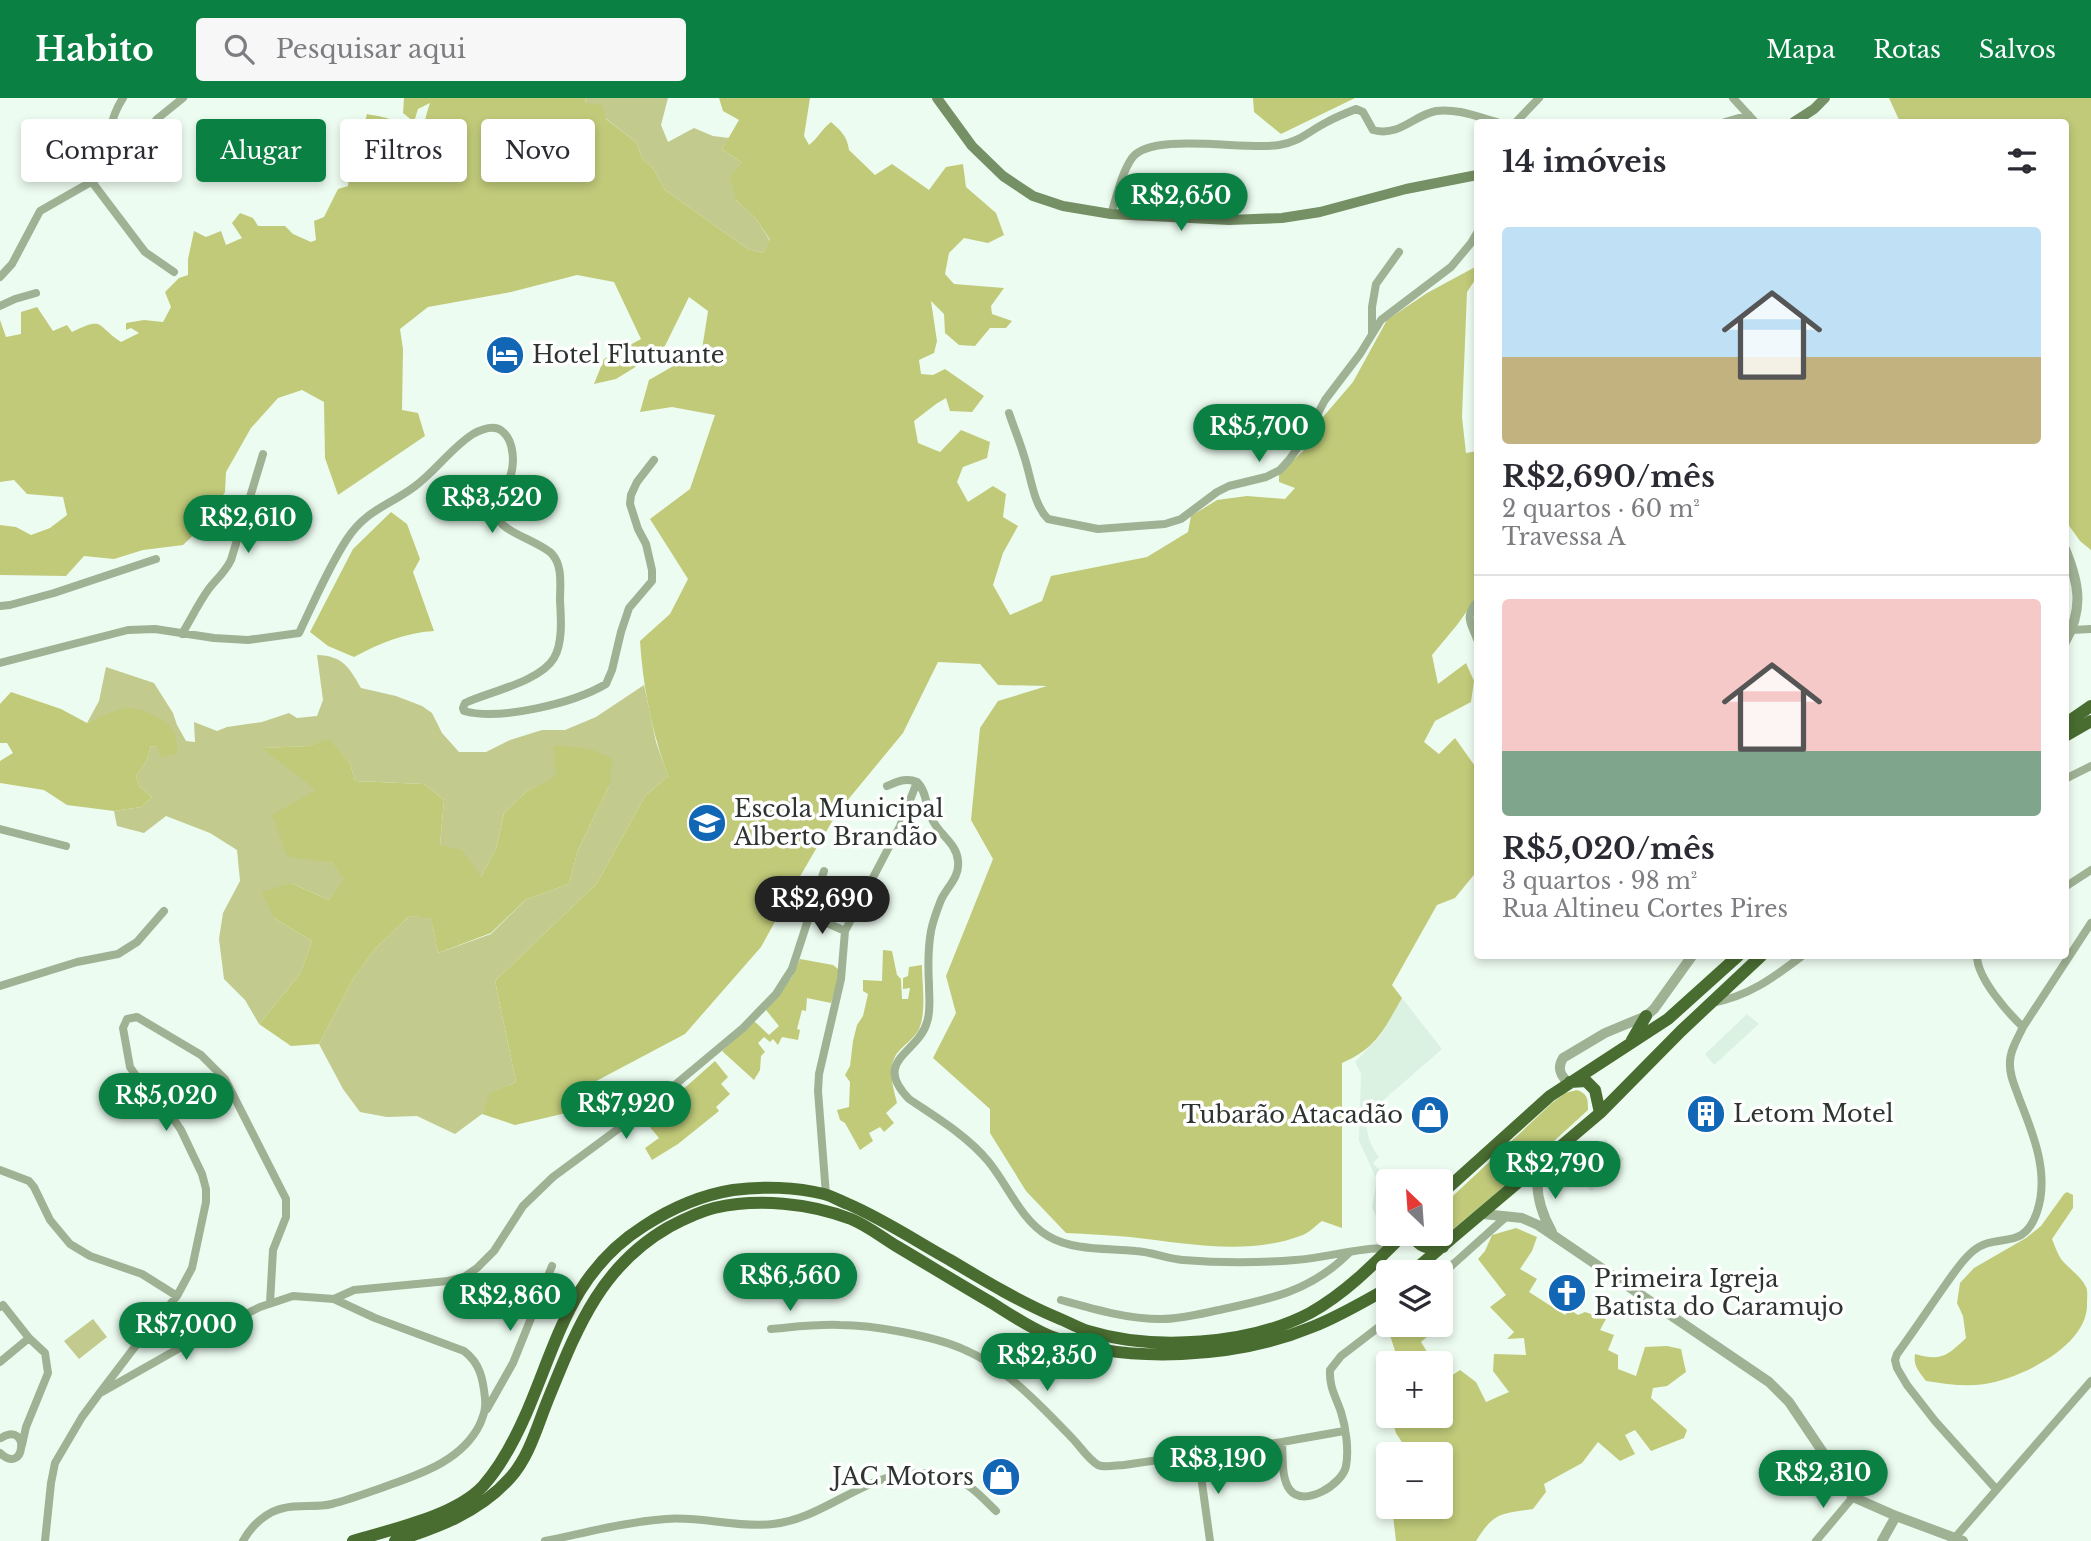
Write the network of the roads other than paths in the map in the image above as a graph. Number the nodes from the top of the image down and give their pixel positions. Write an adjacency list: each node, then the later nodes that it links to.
1 (123, 98): 7 (street)
2 (183, 98): 8 (street)
3 (937, 98): 15 (main road)
4 (1539, 98): 10 (street)
5 (1733, 98): 11 (street)
6 (1825, 98): 12 (main road)
7 (113, 119)
8 (157, 119)
9 (1486, 119): 15 (street)
10 (1520, 119)
11 (1752, 119)
12 (1799, 119)
13 (1474, 176): 15 (main road)
14 (92, 183): 18 (street); 19 (street)
15 (1111, 214)
16 (1474, 237): 22 (street)
17 (1399, 252): 22 (street)
18 (174, 272)
19 (0, 277)
20 (36, 292): 21 (street)
21 (0, 306)
22 (1371, 334): 23 (street)
23 (1009, 414)
24 (263, 454): 33 (street)
25 (654, 460): 33 (street)
26 (2069, 558): 31 (street)
27 (156, 559): 28 (street)
28 (0, 606)
29 (1474, 606): 32 (street)
30 (2091, 629): 31 (street)
31 (2072, 630): 34 (street)
32 (1474, 631)
33 (183, 634): 35 (street)
34 (2069, 635)
35 (0, 663)
36 (2091, 706): 37 (highway)
37 (2069, 721)
38 (2091, 721): 39 (highway)
39 (2069, 735)
40 (2091, 766): 41 (street)
41 (2069, 777)
42 (917, 782): 43 (street); 52 (street); 77 (street)
43 (887, 786)
44 (0, 829): 45 (street)
45 (66, 846)
46 (2091, 870): 48 (street)
47 (824, 871): 50 (street)
48 (2069, 884)
49 (164, 911): 60 (street)
50 (809, 915): 52 (street); 83 (street)
51 (2091, 923): 53 (street)
52 (845, 931): 70 (street)
53 (2069, 957)
54 (1690, 959): 62 (street)
55 (1735, 959): 64 (highway)
56 (1758, 959): 61 (highway)
57 (1798, 959): 61 (street)
58 (1977, 959): 63 (street)
59 (2067, 959): 63 (street)
60 (0, 986)
61 (1709, 1004): 66 (highway)
62 (1646, 1016): 64 (highway); 65 (street)
63 (2023, 1027): 100 (street)
64 (1630, 1045): 65 (highway)
65 (1568, 1082): 66 (highway); 69 (highway)
66 (1600, 1113): 67 (highway)
67 (1539, 1166): 71 (highway); 73 (street)
68 (0, 1170): 82 (street)
69 (1453, 1183)
70 (826, 1195): 76 (highway); 107 (highway)
71 (1483, 1214): 72 (street); 75 (highway)
72 (1507, 1216): 73 (street); 79 (street)
73 (1556, 1238): 101 (street)
74 (1422, 1246): 75 (highway)
75 (1443, 1247): 78 (highway)
76 (1390, 1248): 77 (street)
77 (1349, 1253): 84 (street)
78 (1427, 1260)
79 (1453, 1264)
80 (552, 1266): 93 (street)
81 (1376, 1294): 108 (highway)
82 (177, 1296): 85 (street); 92 (street)
83 (334, 1299): 85 (street); 93 (street)
84 (1061, 1300)
85 (270, 1303): 92 (street)
86 (0, 1307): 89 (street)
87 (771, 1329): 99 (street)
88 (1376, 1329): 94 (street)
89 (29, 1338): 90 (street); 97 (street)
90 (0, 1362)
91 (2091, 1381): 100 (street)
92 (99, 1394): 105 (street)
93 (486, 1409): 106 (street)
94 (1344, 1431): 96 (street); 96 (street)
95 (0, 1438): 97 (street)
96 (1282, 1442): 99 (street)
97 (22, 1445): 98 (street)
98 (0, 1453)
99 (1198, 1454): 110 (street)
100 (1996, 1489): 104 (street)
101 (1853, 1497): 103 (street); 111 (street)
102 (996, 1511): 109 (street)
103 (1896, 1516): 104 (street); 112 (street)
104 (1957, 1540)
105 (45, 1541)
106 (243, 1541)
107 (353, 1541)
108 (395, 1541)
109 (545, 1541)
110 (1210, 1541)
111 (1816, 1541)
112 (1882, 1541)

